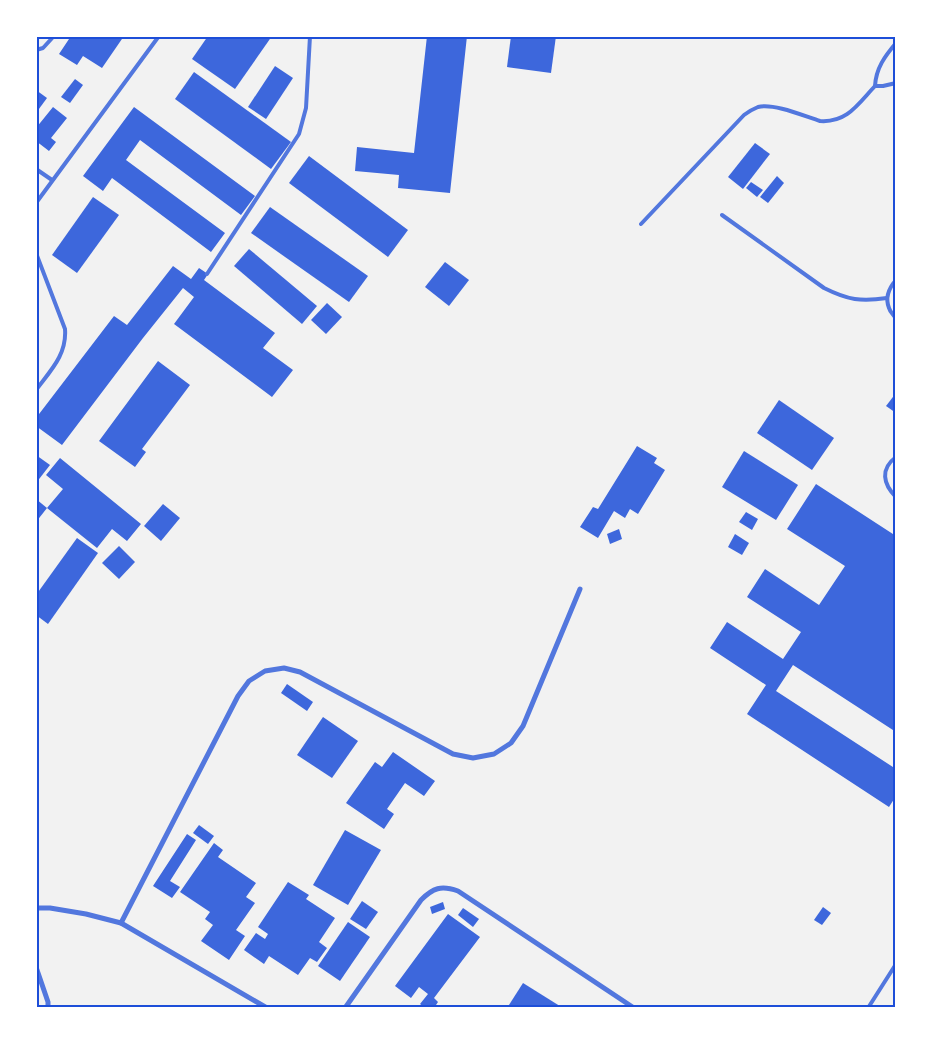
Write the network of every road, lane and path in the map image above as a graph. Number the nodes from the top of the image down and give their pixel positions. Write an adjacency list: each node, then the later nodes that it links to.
1 (54, 36): 5 (lane)
2 (159, 36): 9 (lane)
3 (310, 36): 14 (lane)
4 (896, 43): 7 (lane)
5 (36, 50)
6 (896, 83): 7 (lane)
7 (875, 86): 12 (lane)
8 (36, 169): 9 (lane)
9 (52, 180): 10 (lane)
10 (36, 203)
11 (722, 215): 16 (lane)
12 (640, 224)
13 (36, 253): 18 (lane)
14 (207, 274)
15 (896, 280): 16 (lane)
16 (887, 298): 17 (lane)
17 (896, 319)
18 (36, 390)
19 (896, 457): 20 (lane)
20 (896, 497)
21 (580, 589): 23 (street)
22 (36, 908): 23 (street)
23 (120, 923): 27 (street)
24 (896, 964): 30 (lane)
25 (36, 967): 26 (street)
26 (48, 1008)
27 (267, 1008)
28 (345, 1008): 29 (street)
29 (634, 1008)
30 (868, 1008)

